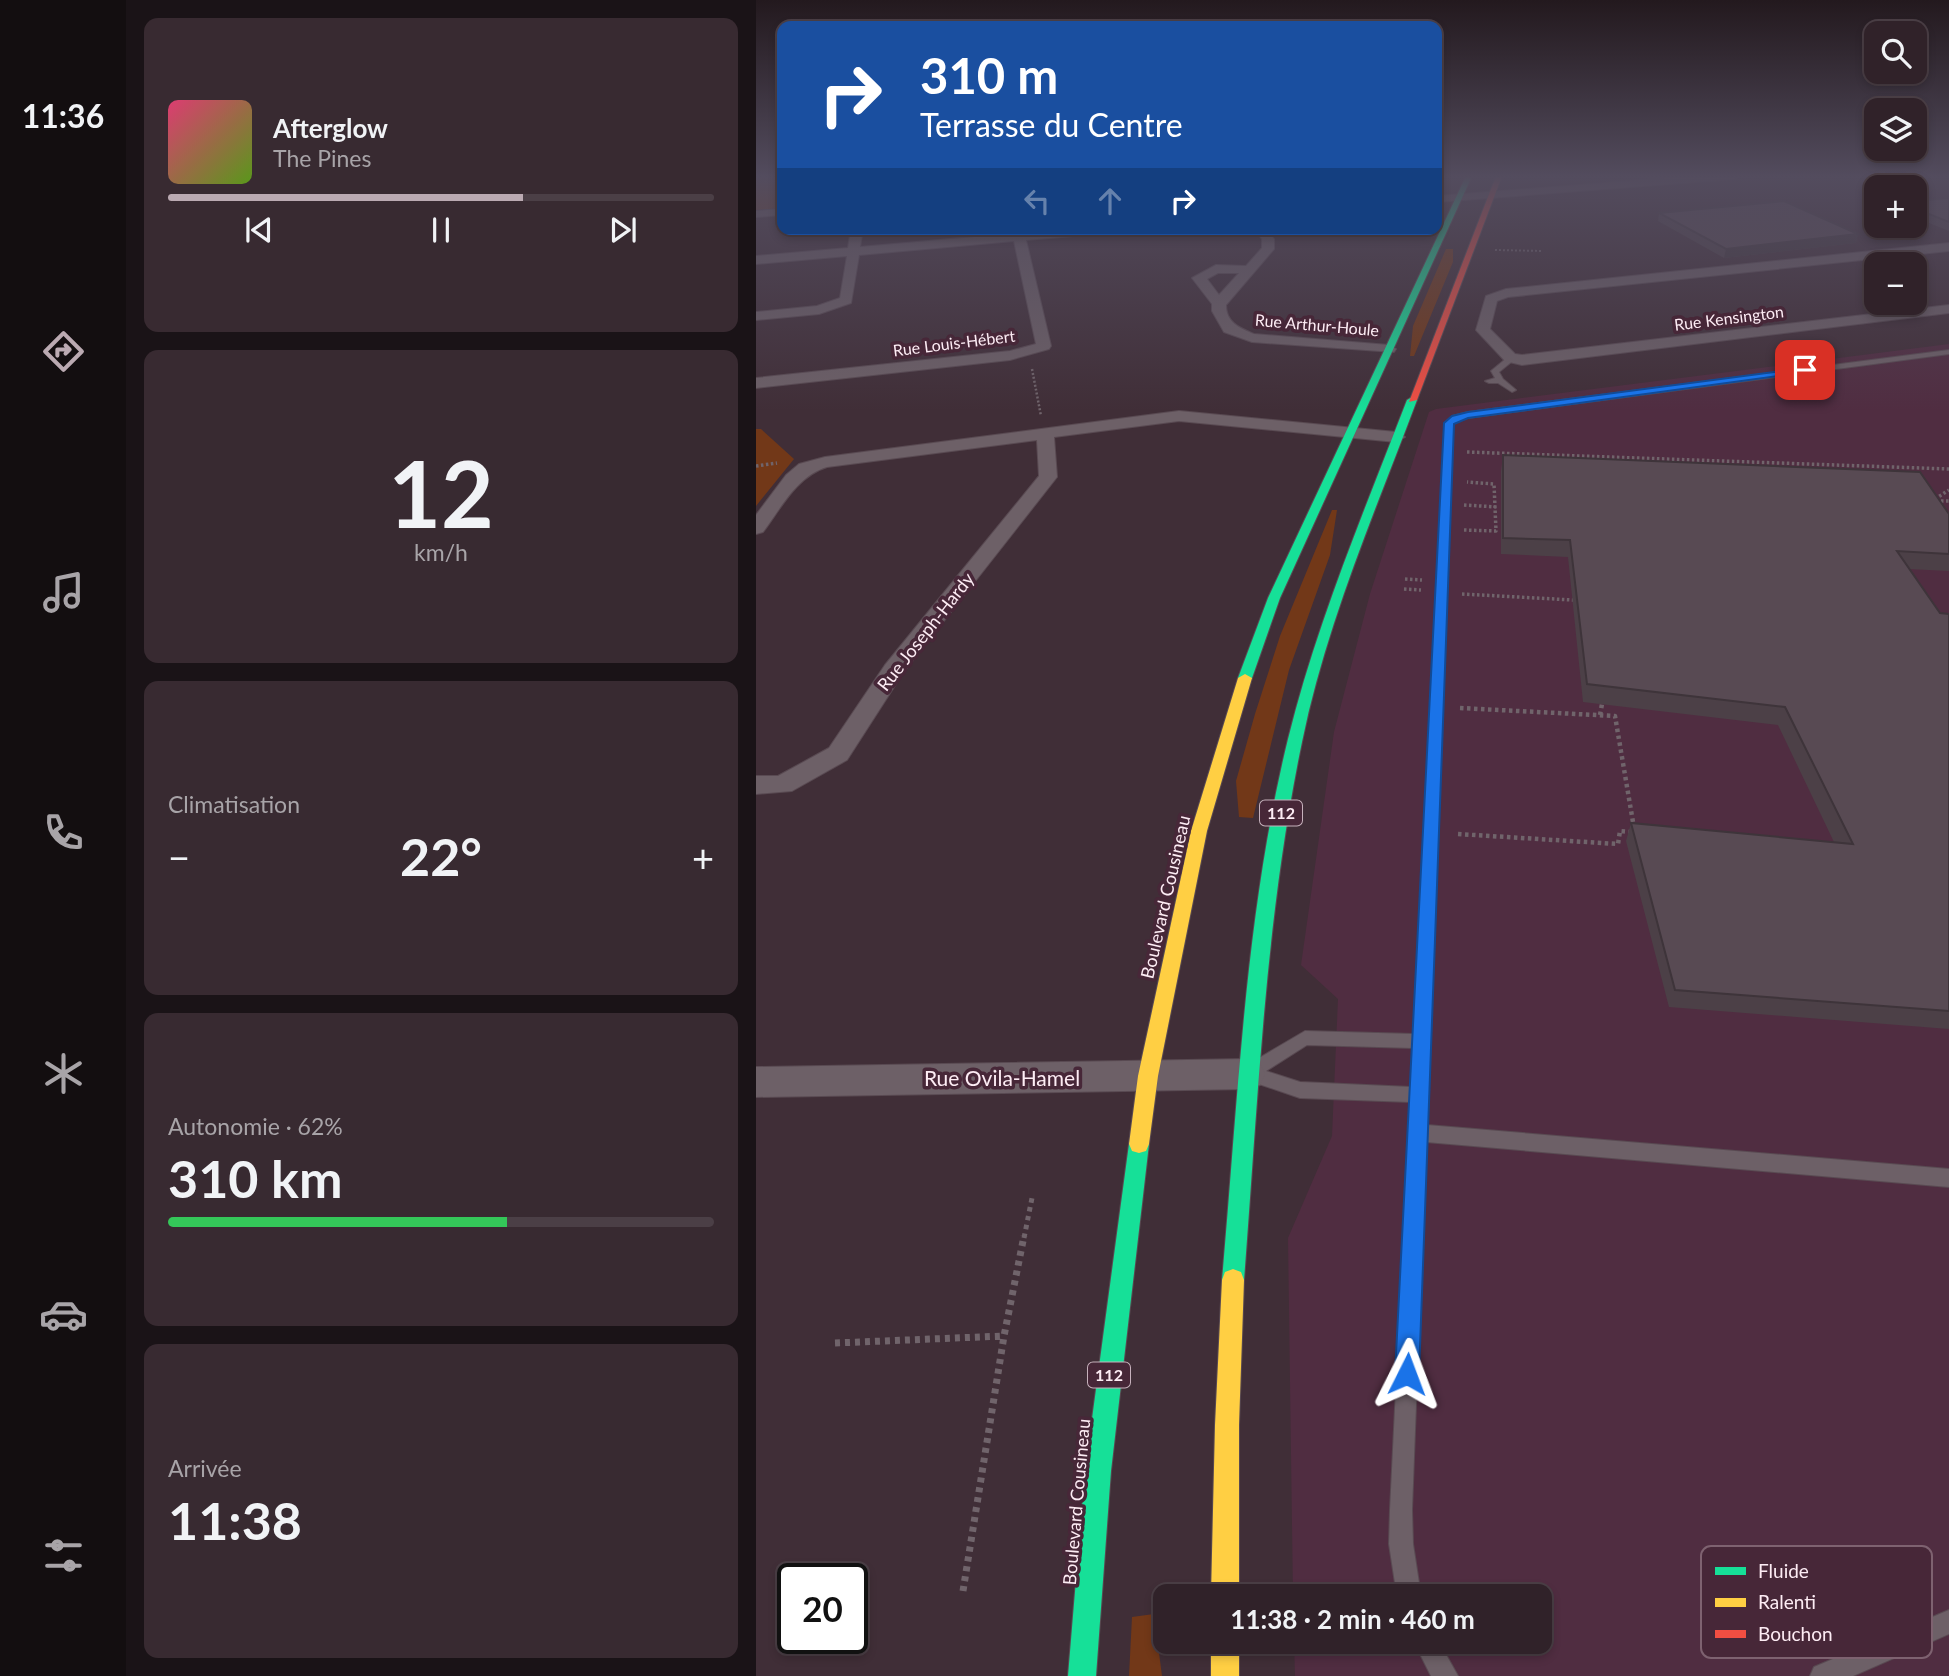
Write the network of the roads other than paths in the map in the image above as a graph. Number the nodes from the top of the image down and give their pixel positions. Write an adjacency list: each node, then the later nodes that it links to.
1 (819, 254): 8 (street)
2 (853, 254): 12 (street)
3 (1023, 254): 18 (street, Rue Louis-Hébert)
4 (1264, 254): 9 (street)
5 (1427, 254): 13 (main road, Boulevard Cousineau / 112)
6 (1467, 254): 22 (main road, 112)
7 (1880, 254): 15 (street)
8 (756, 260)
9 (1251, 270): 10 (street); 10 (street, Rue Arthur-Houle)
10 (1219, 304): 13 (street, Rue Arthur-Houle)
11 (1949, 309): 15 (street, Rue Kensington)
12 (756, 316)
13 (1389, 349): 20 (main road, Boulevard Cousineau / 112)
14 (1949, 352): 25 (lane)
15 (1512, 359): 16 (lane)
16 (1500, 380): 17 (lane); 19 (lane)
17 (1489, 381)
18 (756, 383)
19 (1512, 390)
20 (1350, 432): 21 (street); 22 (street); 27 (main road, Boulevard Cousineau / 112)
21 (1045, 433): 23 (street); 24 (street, Rue Joseph-Hardy)
22 (1396, 437): 26 (main road, 112)
23 (756, 528)
24 (756, 785)
25 (1422, 1041): 26 (lane); 29 (lane)
26 (1248, 1074): 27 (street, Rue Ovila-Hamel); 29 (lane, Rue Ovila-Hamel); 32 (main road, 112)
27 (1148, 1076): 28 (street, Rue Ovila-Hamel); 39 (main road, Boulevard Cousineau / 112)
28 (756, 1082)
29 (1419, 1095): 30 (lane)
30 (1419, 1132): 31 (lane); 33 (lane)
31 (1949, 1178)
32 (1225, 1584)
33 (1407, 1584)
34 (1949, 1622): 35 (lane)
35 (1932, 1629)
36 (1225, 1654): 40 (main road)
37 (1433, 1654): 41 (lane)
38 (1865, 1658): 42 (lane)
39 (1082, 1676)
40 (1225, 1676)
41 (1446, 1676)
42 (1823, 1676)

